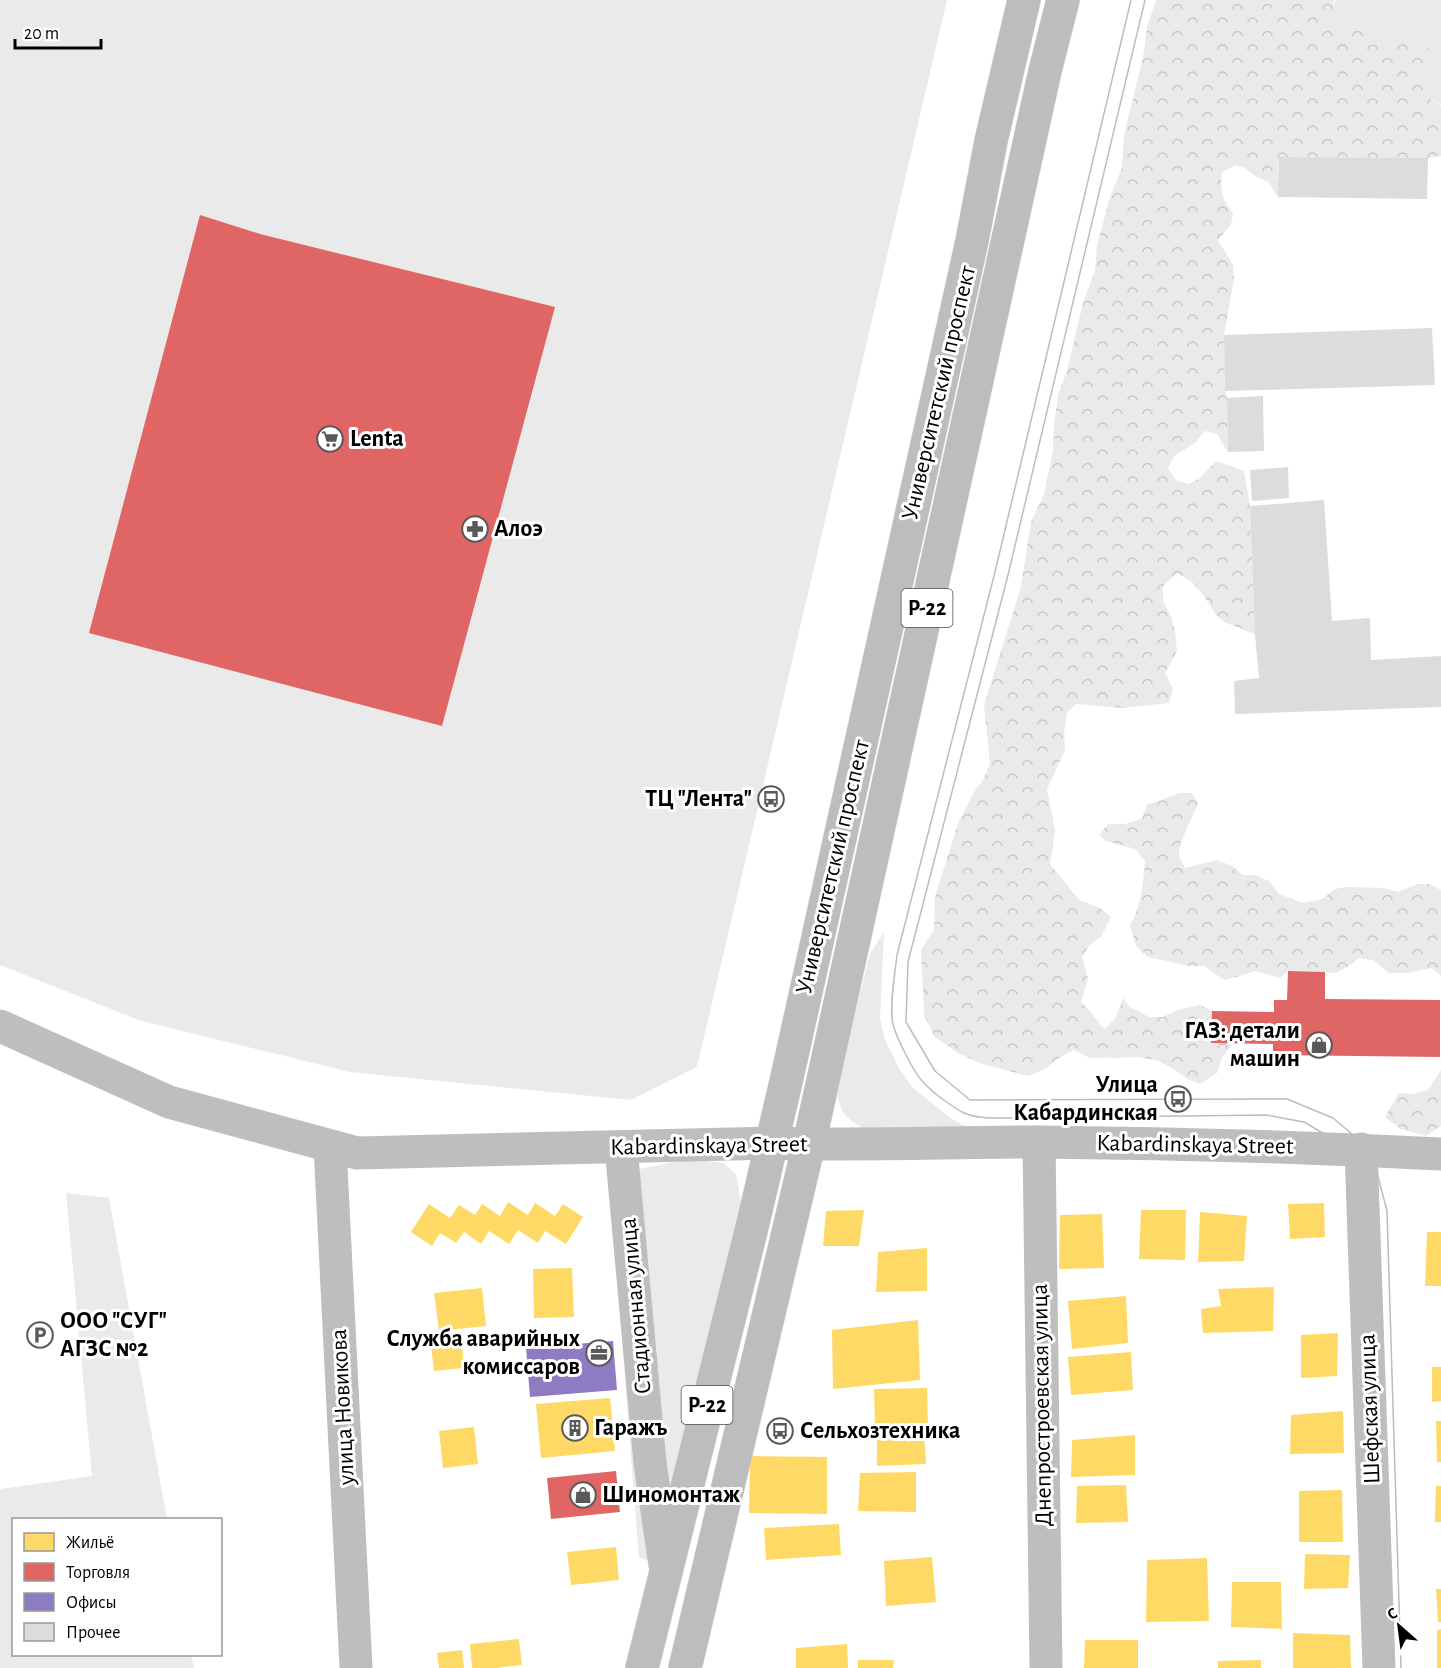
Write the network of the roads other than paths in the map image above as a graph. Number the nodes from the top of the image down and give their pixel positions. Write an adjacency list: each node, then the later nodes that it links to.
1 (1024, 0): 5 (highway, Университетский проспект / Р-22)
2 (1063, 0): 6 (highway, Университетский проспект / Р-22)
3 (0, 1026): 7 (street, Kabardinskaya Street)
4 (1039, 1142): 6 (street, Kabardinskaya Street); 9 (street, Kabardinskaya Street); 15 (street, Днепростроевская улица)
5 (771, 1143): 6 (street, Kabardinskaya Street); 8 (street, Kabardinskaya Street); 11 (highway, Университетский проспект / Р-22)
6 (809, 1144): 14 (highway, Университетский проспект / Р-22)
7 (330, 1146): 8 (street, Kabardinskaya Street); 12 (street, улица Новикова)
8 (621, 1147): 11 (street, Стадионная улица)
9 (1361, 1149): 10 (street, Kabardinskaya Street); 16 (street, Шефская улица)
10 (1441, 1154)
11 (666, 1572): 13 (highway, Университетский проспект / Р-22)
12 (356, 1668)
13 (642, 1668)
14 (685, 1668)
15 (1046, 1668)
16 (1379, 1668)

